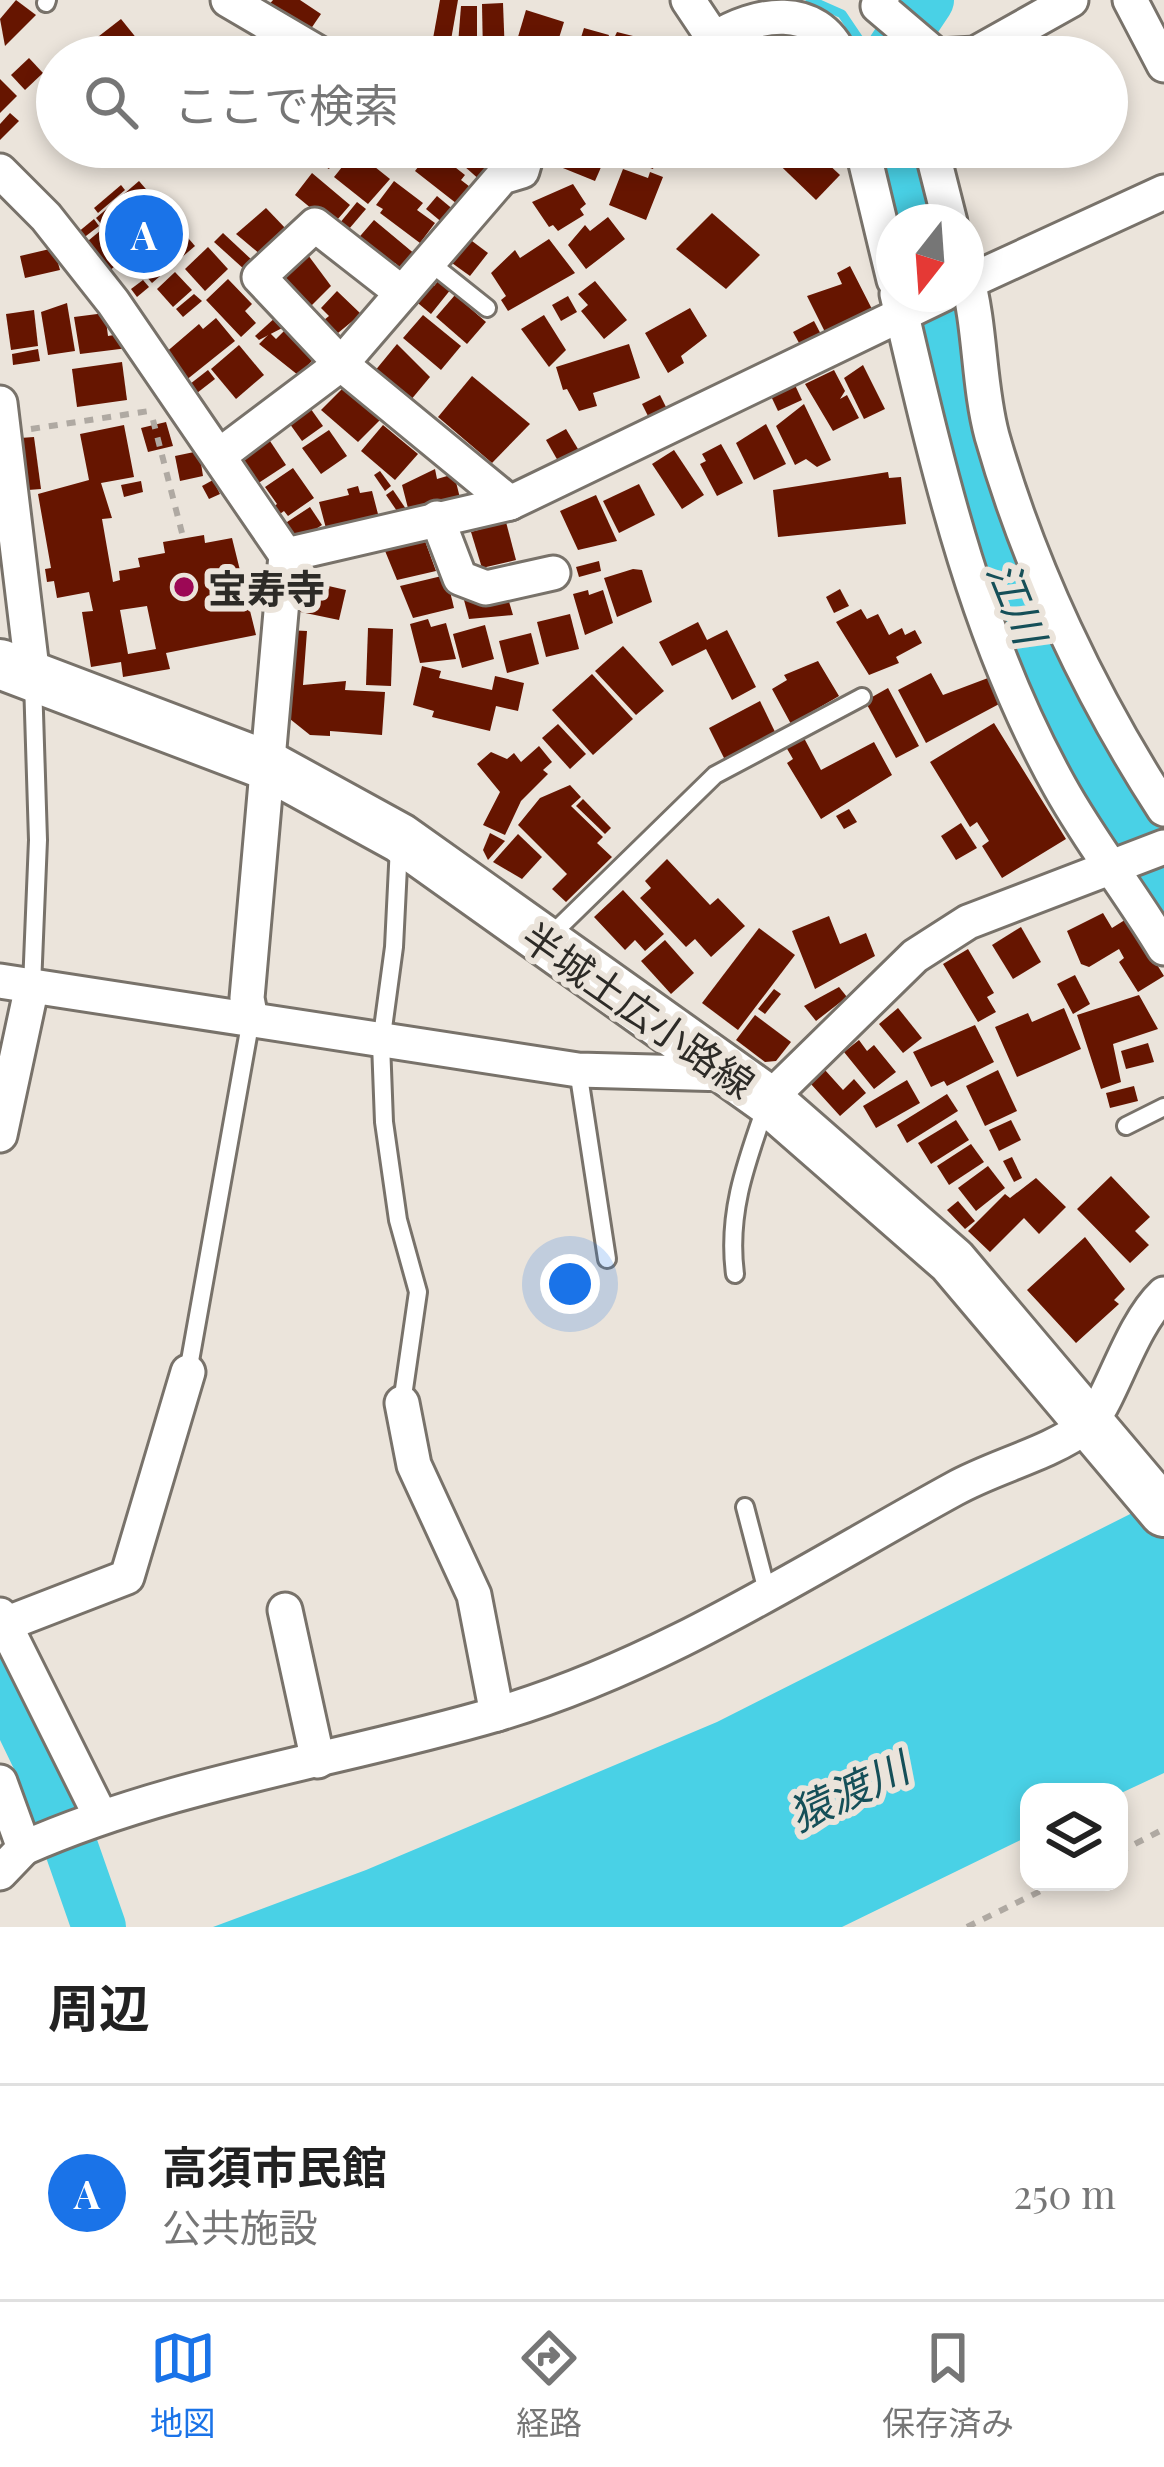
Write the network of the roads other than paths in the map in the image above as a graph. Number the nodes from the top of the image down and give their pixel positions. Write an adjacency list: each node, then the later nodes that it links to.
1 (228, 0): 6 (street)
2 (1071, 0): 9 (street)
3 (1130, 0): 10 (street)
4 (877, 3): 8 (street)
5 (706, 28): 7 (street)
6 (289, 36)
7 (821, 36)
8 (916, 36)
9 (1007, 36)
10 (1164, 65)
11 (523, 168): 18 (street)
12 (867, 168): 17 (street)
13 (936, 168): 16 (street)
14 (0, 171): 27 (street)
15 (1164, 192): 19 (street)
16 (945, 204)
17 (876, 205)
18 (428, 261): 20 (street); 21 (lane)
19 (984, 273)
20 (402, 293): 25 (street); 25 (street)
21 (487, 308)
22 (891, 312): 28 (street)
23 (902, 312): 39 (street)
24 (968, 312): 36 (street)
25 (341, 364): 27 (street); 28 (street)
26 (2, 418): 32 (street)
27 (220, 454): 30 (street)
28 (510, 503): 29 (street)
29 (437, 518): 30 (street); 31 (street)
30 (286, 555): 35 (street)
31 (554, 573)
32 (11, 578): 33 (street)
33 (17, 671): 35 (main road, 半城土広小路線); 42 (lane)
34 (862, 697): 40 (lane)
35 (269, 766): 37 (main road, 半城土広小路線); 43 (street)
36 (1164, 809)
37 (400, 838): 40 (main road, 半城土広小路線); 44 (lane)
38 (1164, 847): 39 (street)
39 (1112, 865): 41 (street); 47 (street)
40 (544, 944): 46 (main road, 半城土広小路線)
41 (1164, 948)
42 (16, 983): 43 (street); 50 (street)
43 (251, 1019): 44 (street); 54 (lane)
44 (381, 1043): 45 (street); 55 (lane)
45 (578, 1070): 46 (street); 51 (lane)
46 (728, 1074): 47 (main road, 半城土広小路線)
47 (768, 1100): 52 (lane); 56 (main road, 半城土広小路線)
48 (1164, 1107): 49 (lane)
49 (1126, 1126)
50 (0, 1135)
51 (608, 1259)
52 (735, 1274)
53 (1164, 1294): 56 (street)
54 (188, 1372): 61 (street)
55 (402, 1403): 62 (street)
56 (1089, 1424): 58 (main road, 半城土広小路線); 59 (street)
57 (745, 1507): 59 (lane)
58 (1164, 1512)
59 (768, 1596): 62 (street)
60 (284, 1610): 63 (street)
61 (4, 1619): 65 (street)
62 (497, 1714): 63 (street)
63 (318, 1761): 65 (street)
64 (0, 1782): 66 (street)
65 (99, 1815): 66 (street)
66 (25, 1848): 67 (street)
67 (0, 1873)

